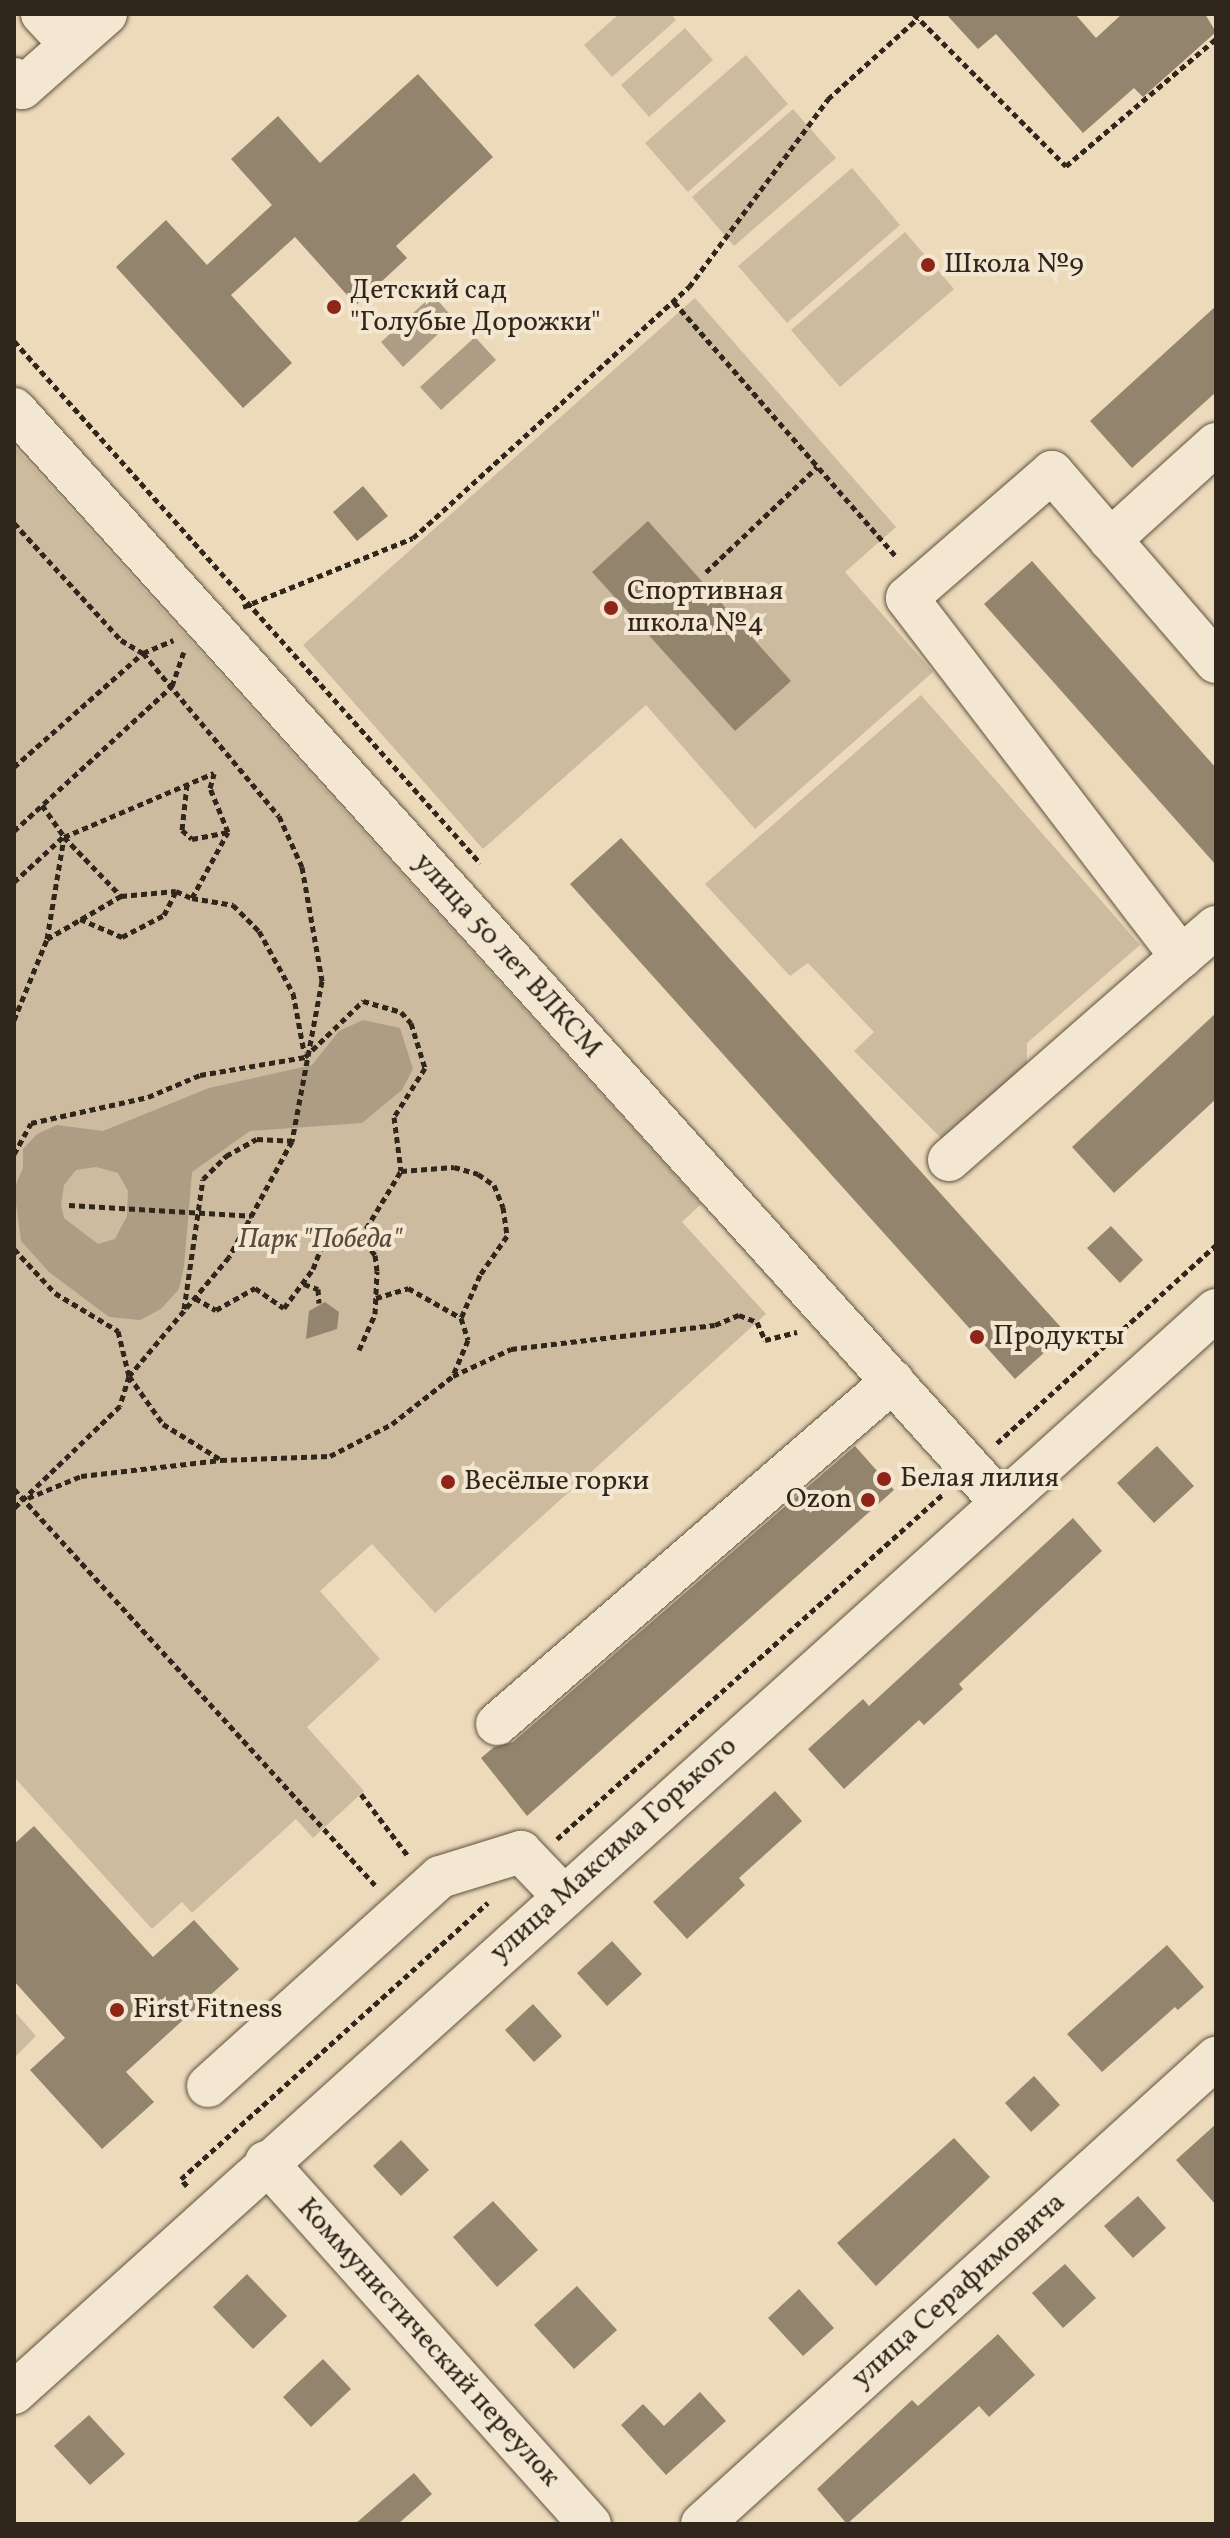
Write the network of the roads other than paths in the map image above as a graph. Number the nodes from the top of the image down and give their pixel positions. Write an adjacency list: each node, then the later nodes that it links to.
1 (42, 14): 3 (street)
2 (106, 14): 3 (street)
3 (71, 45): 4 (street)
4 (14, 79)
5 (14, 409): 13 (street, улица 50 лет ВЛКСМ)
6 (1216, 444): 7 (street)
7 (1110, 540): 8 (street); 10 (street)
8 (1216, 662)
9 (1216, 927): 10 (street)
10 (1181, 957): 11 (street)
11 (949, 1160)
12 (1216, 1310): 14 (street, улица Максима Горького)
13 (893, 1381): 14 (street, улица 50 лет ВЛКСМ); 15 (street)
14 (1001, 1502): 16 (street, улица Максима Горького)
15 (497, 1724)
16 (563, 1896): 18 (street); 19 (street, улица Максима Горького)
17 (1216, 2058): 22 (street, улица Серафимовича)
18 (208, 2086)
19 (266, 2162): 20 (street, улица Максима Горького); 21 (street, Коммунистический переулок)
20 (14, 2393)
21 (590, 2524)
22 (702, 2524)

